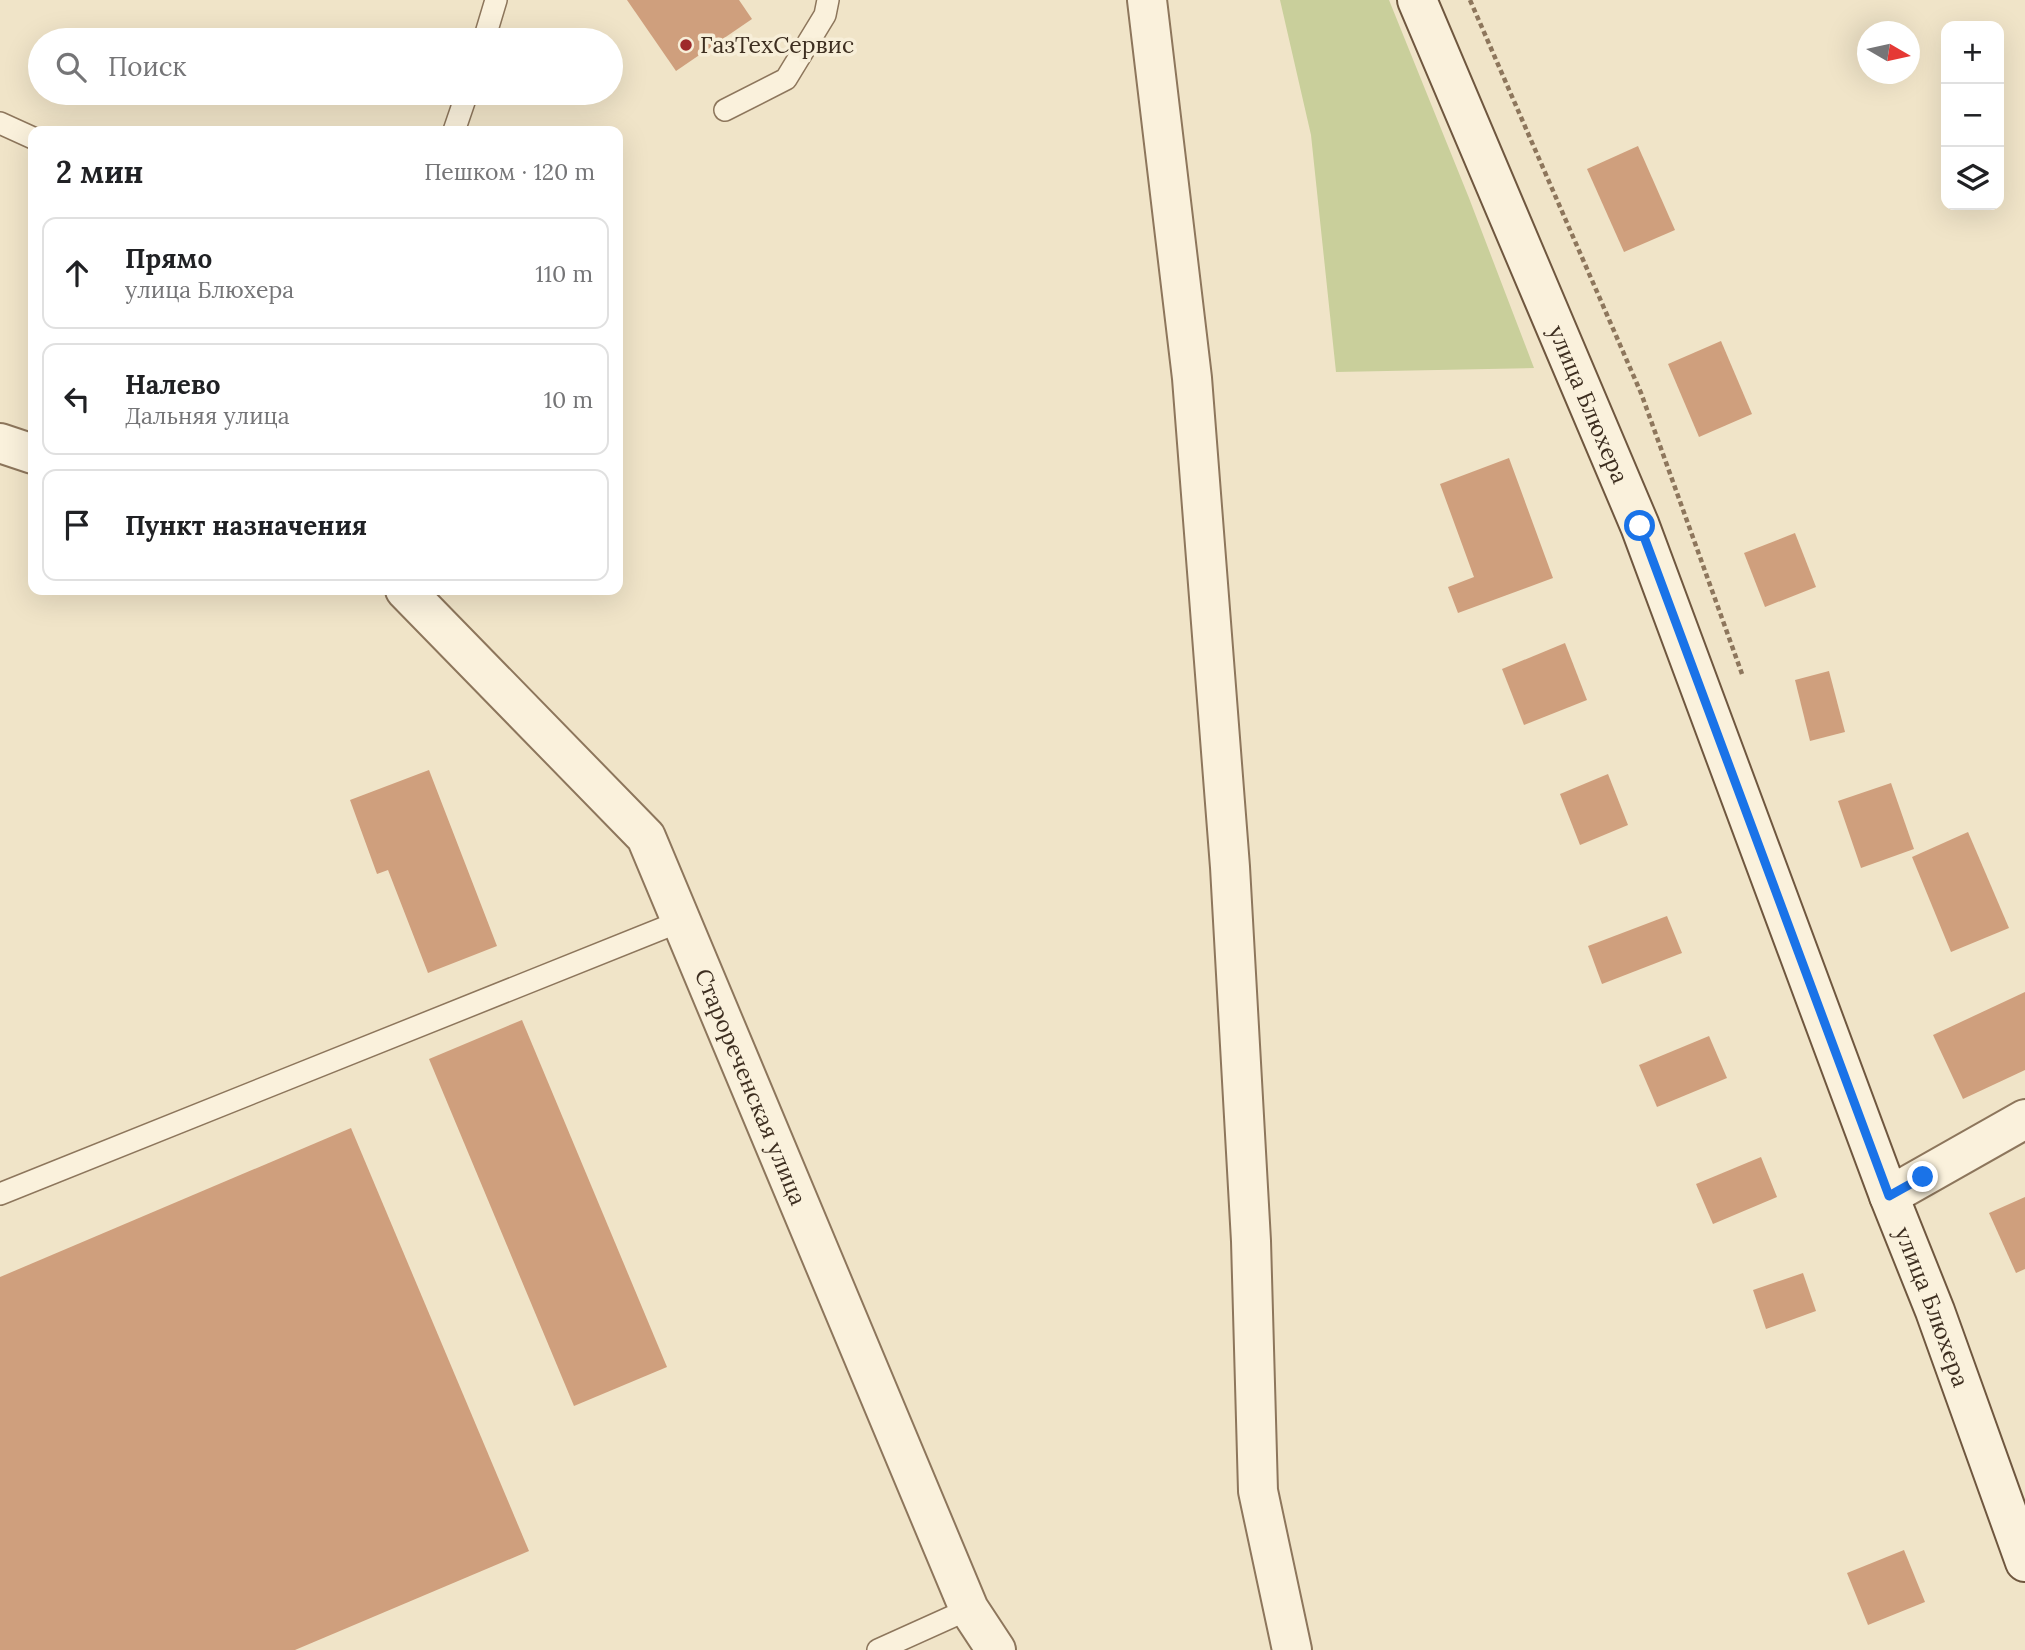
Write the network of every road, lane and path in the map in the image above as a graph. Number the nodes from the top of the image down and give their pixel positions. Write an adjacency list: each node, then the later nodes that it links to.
1 (496, 0): 5 (lane)
2 (828, 0): 7 (lane)
3 (1147, 0): 22 (street)
4 (1417, 0): 17 (street, улица Блюхера)
5 (488, 28)
6 (463, 105): 9 (lane)
7 (725, 110)
8 (0, 123): 10 (lane)
9 (456, 126)
10 (28, 136)
11 (0, 443): 12 (street)
12 (28, 452)
13 (410, 595): 14 (street, Старореченская улица)
14 (681, 921): 16 (lane); 19 (street, Старореченская улица)
15 (2025, 1119): 17 (street)
16 (0, 1194)
17 (1889, 1196): 18 (street, улица Блюхера)
18 (2025, 1562)
19 (969, 1609): 20 (lane); 21 (street, Старореченская улица)
20 (878, 1650)
21 (996, 1650)
22 (1292, 1650)

